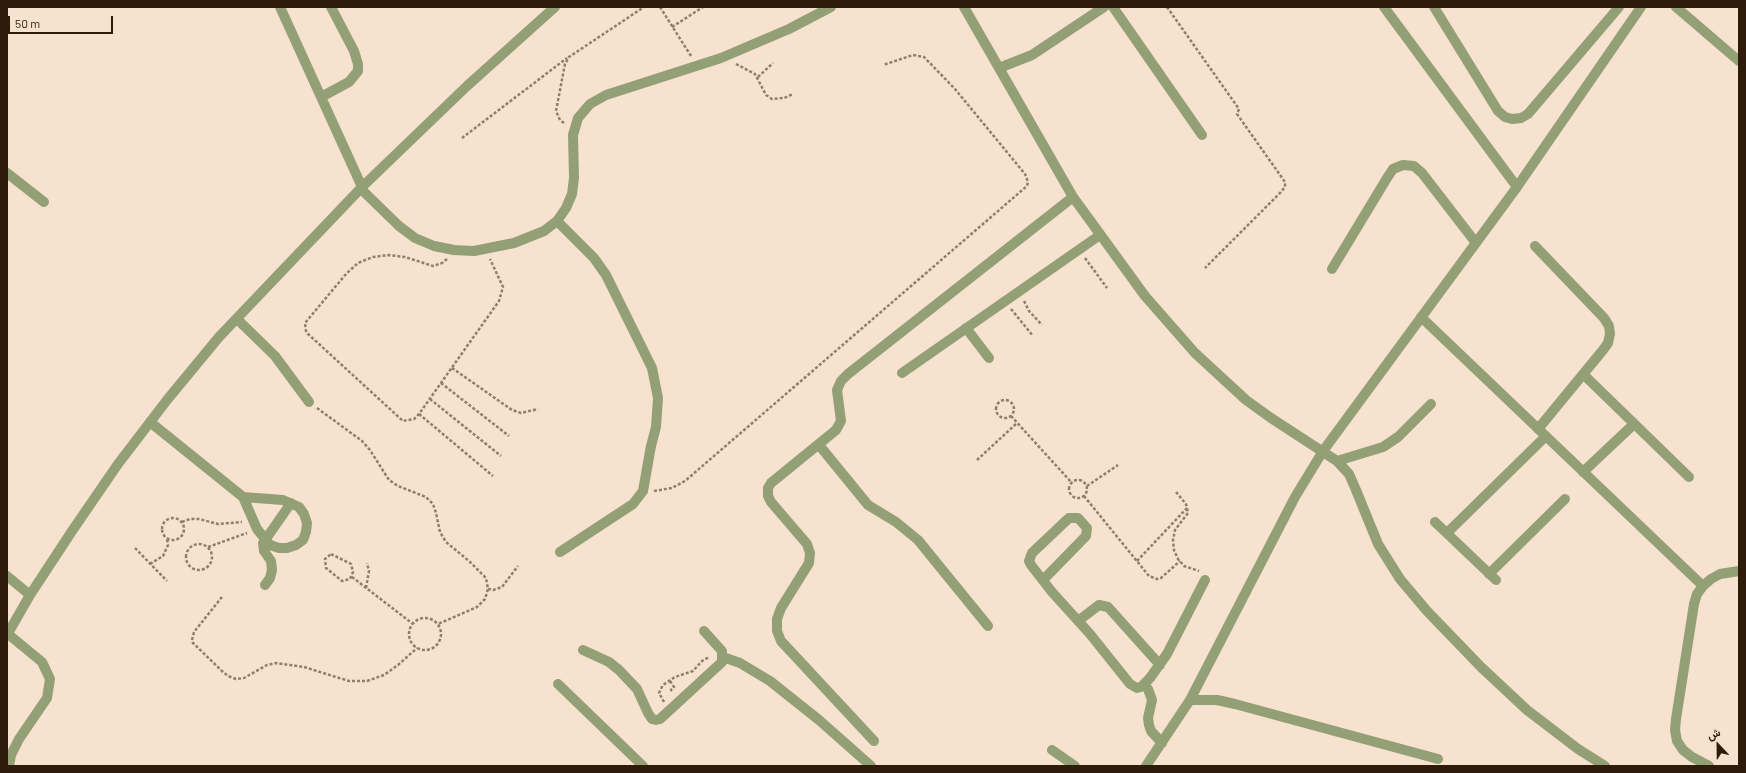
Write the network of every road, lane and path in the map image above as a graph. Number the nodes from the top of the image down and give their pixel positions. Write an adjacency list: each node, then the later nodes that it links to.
1 (280, 7): 27 (street)
2 (331, 7): 27 (street)
3 (556, 7): 33 (street)
4 (644, 7): 18 (path)
5 (660, 7): 17 (path)
6 (703, 7): 17 (path)
7 (831, 7): 19 (street)
8 (964, 7): 24 (street)
9 (1104, 7): 24 (street)
10 (1113, 7): 29 (street)
11 (1168, 7): 43 (path)
12 (1384, 7): 32 (street)
13 (1434, 7): 14 (street)
14 (1619, 7)
15 (1641, 7): 32 (street)
16 (1676, 7): 20 (street)
17 (672, 27): 23 (path)
18 (569, 57): 28 (path); 30 (path)
19 (721, 58): 23 (street); 25 (path)
20 (1739, 61)
21 (773, 63): 25 (path)
22 (883, 65): 81 (path)
23 (697, 66): 28 (street)
24 (999, 68): 34 (street)
25 (758, 77): 26 (path)
26 (793, 94)
27 (321, 97): 33 (street)
28 (575, 128): 36 (street)
29 (1202, 135)
30 (462, 138)
31 (7, 173): 35 (street)
32 (1517, 187): 38 (street)
33 (361, 188): 41 (street); 49 (street)
34 (1073, 197): 37 (street); 70 (street)
35 (44, 202)
36 (557, 221): 40 (street); 81 (street)
37 (1100, 236): 42 (street); 71 (street)
38 (1476, 243): 44 (street); 48 (street)
39 (1535, 246): 56 (street)
40 (485, 249): 41 (street); 54 (path)
41 (454, 250): 62 (path)
42 (1079, 250): 45 (path); 46 (street)
43 (1204, 268)
44 (1332, 270)
45 (1107, 288)
46 (1020, 291): 47 (street); 50 (path)
47 (1005, 301): 51 (street); 52 (path)
48 (1421, 318): 67 (street); 71 (street)
49 (237, 319): 59 (street); 64 (street)
50 (1042, 325)
51 (966, 328): 53 (street); 55 (street)
52 (1034, 336)
53 (989, 358)
54 (452, 368): 57 (path); 61 (path)
55 (902, 372)
56 (1583, 374): 66 (street); 67 (street)
57 (441, 383): 58 (path); 68 (path)
58 (430, 399): 62 (path); 72 (path)
59 (309, 402): 112 (path)
60 (1430, 404): 74 (street)
61 (538, 409)
62 (419, 414): 77 (path)
63 (1011, 416): 63 (path); 65 (path)
64 (150, 422): 84 (street); 113 (street)
65 (1017, 423): 73 (path); 79 (path)
66 (1634, 424): 76 (street); 78 (street)
67 (1538, 428): 69 (street)
68 (509, 436)
69 (1546, 436): 76 (street); 92 (street)
70 (819, 445): 118 (street); 129 (street)
71 (1323, 451): 74 (street); 127 (street)
72 (501, 456)
73 (977, 460)
74 (1337, 461): 138 (street)
75 (1118, 465): 80 (path)
76 (1583, 472): 110 (street)
77 (493, 476)
78 (1690, 477)
79 (1072, 483): 80 (path); 83 (path)
80 (1087, 486): 83 (path)
81 (643, 491): 97 (street)
82 (1176, 492): 87 (path)
83 (1084, 496): 98 (path)
84 (243, 497): 86 (street); 88 (street)
85 (1565, 499): 92 (street)
86 (291, 502): 94 (street); 94 (street)
87 (1188, 508): 98 (path); 99 (path)
88 (252, 518): 89 (path); 91 (street)
89 (182, 522): 93 (path); 93 (path)
90 (1435, 522): 92 (street)
91 (257, 529): 94 (street); 95 (path)
92 (1447, 533)
93 (167, 539): 101 (path)
94 (264, 539): 109 (street)
95 (208, 547): 95 (path)
96 (135, 548): 101 (path)
97 (560, 552)
98 (1137, 561): 99 (path)
99 (1180, 561): 107 (path)
100 (367, 563): 111 (path)
101 (150, 564): 108 (path)
102 (518, 566): 112 (path)
103 (1739, 571): 110 (street)
104 (7, 576): 113 (street)
105 (352, 577): 105 (path); 111 (path)
106 (1043, 580): 106 (street); 115 (street)
107 (1205, 580): 124 (street)
108 (167, 581)
109 (265, 585)
110 (1703, 586): 139 (street)
111 (366, 588): 116 (path)
112 (488, 589): 117 (path)
113 (30, 595): 120 (street)
114 (222, 597): 121 (path)
115 (1078, 621): 124 (street); 126 (street)
116 (412, 624): 117 (path); 121 (path)
117 (438, 624): 121 (path)
118 (988, 626)
119 (704, 631): 123 (street)
120 (7, 634): 133 (street)
121 (417, 648)
122 (583, 650): 128 (street)
123 (723, 657): 128 (street); 128 (path); 135 (street)
124 (1160, 665): 126 (street)
125 (558, 684): 134 (street)
126 (1144, 684): 130 (street)
127 (1190, 700): 130 (street); 132 (street)
128 (665, 714)
129 (874, 741)
130 (1162, 743): 137 (street)
131 (1052, 750): 136 (street)
132 (1438, 759)
133 (9, 766)
134 (643, 766)
135 (871, 766)
136 (1074, 766)
137 (1146, 766)
138 (1605, 766)
139 (1709, 766)

